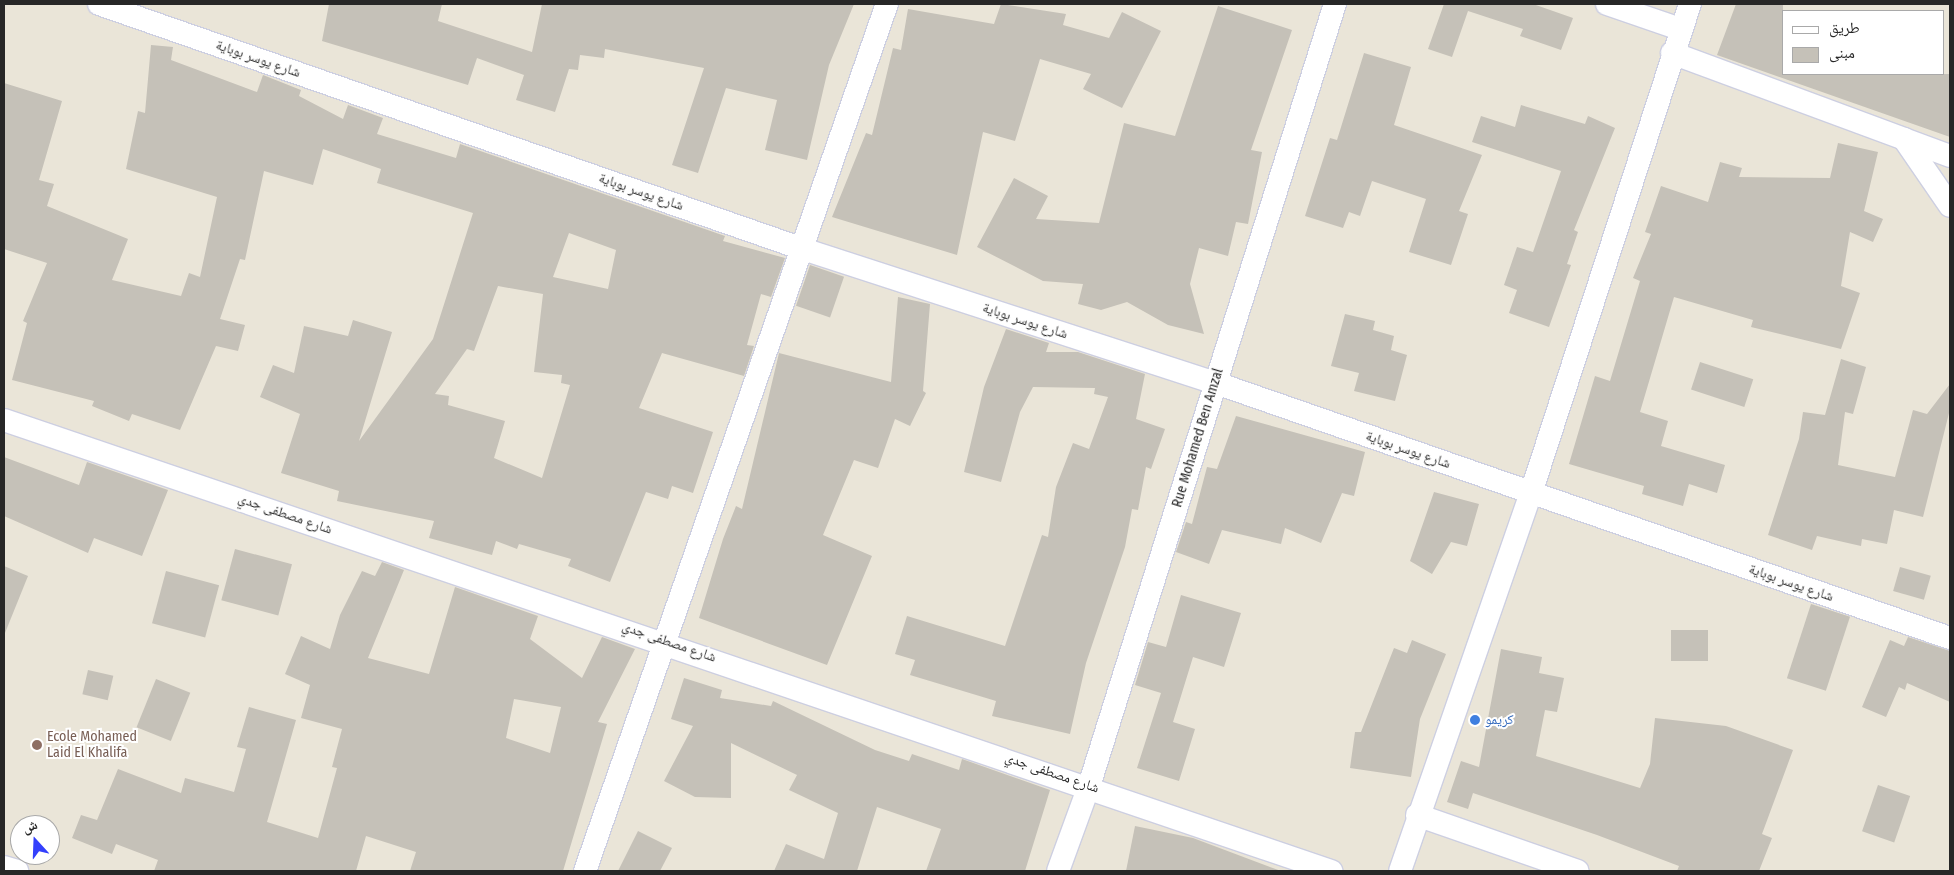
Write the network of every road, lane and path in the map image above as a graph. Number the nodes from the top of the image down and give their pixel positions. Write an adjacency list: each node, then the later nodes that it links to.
1 (99, 4): 11 (street, شارع يوسر بوباية)
2 (887, 4): 11 (street)
3 (1335, 4): 12 (street, Rue Mohamed Ben Amzal)
4 (1606, 4): 6 (street)
5 (1690, 4): 6 (street)
6 (1680, 29): 7 (street)
7 (1672, 53): 8 (street); 14 (street)
8 (1904, 139): 9 (street); 10 (street)
9 (1950, 156)
10 (1950, 206)
11 (800, 248): 12 (street, شارع يوسر بوباية); 16 (street)
12 (1216, 383): 14 (street, شارع يوسر بوباية); 17 (street, Rue Mohamed Ben Amzal)
13 (4, 420): 16 (street, شارع مصطفى جدي)
14 (1531, 493): 15 (street, شارع يوسر بوباية); 18 (street)
15 (1950, 638)
16 (666, 641): 17 (street, شارع مصطفى جدي); 21 (street)
17 (1089, 786): 22 (street, Rue Mohamed Ben Amzal); 23 (street, شارع مصطفى جدي)
18 (1418, 815): 24 (street); 25 (street)
19 (4, 867): 20 (street)
20 (16, 871)
21 (585, 871)
22 (1058, 871)
23 (1331, 871)
24 (1400, 871)
25 (1578, 871)

